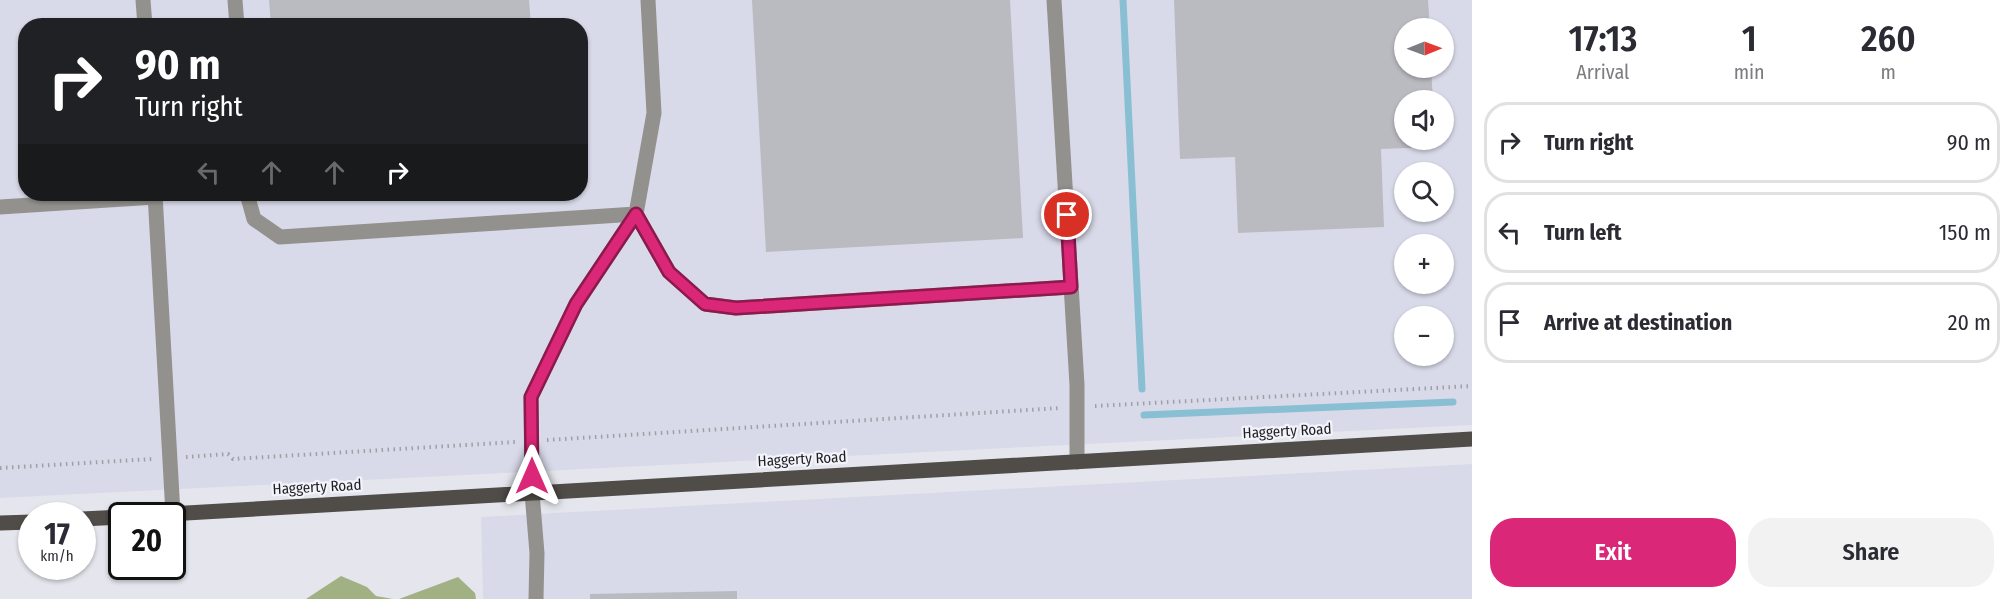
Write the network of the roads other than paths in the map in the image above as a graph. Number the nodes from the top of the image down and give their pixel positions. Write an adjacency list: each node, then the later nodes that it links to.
1 (144, 0): 5 (lane)
2 (235, 0): 6 (lane)
3 (648, 0): 11 (lane)
4 (1054, 0): 12 (lane)
5 (145, 18)
6 (236, 18)
7 (78, 201): 10 (lane)
8 (155, 201): 16 (lane)
9 (250, 201): 11 (lane)
10 (0, 207)
11 (636, 214): 12 (lane); 15 (lane)
12 (1071, 287): 14 (lane)
13 (1472, 439): 14 (main road, Haggerty Road)
14 (1077, 462): 15 (main road, Haggerty Road)
15 (532, 493): 17 (main road, Haggerty Road); 20 (lane)
16 (172, 502)
17 (186, 513)
18 (18, 523): 19 (main road)
19 (0, 524)
20 (536, 599)

